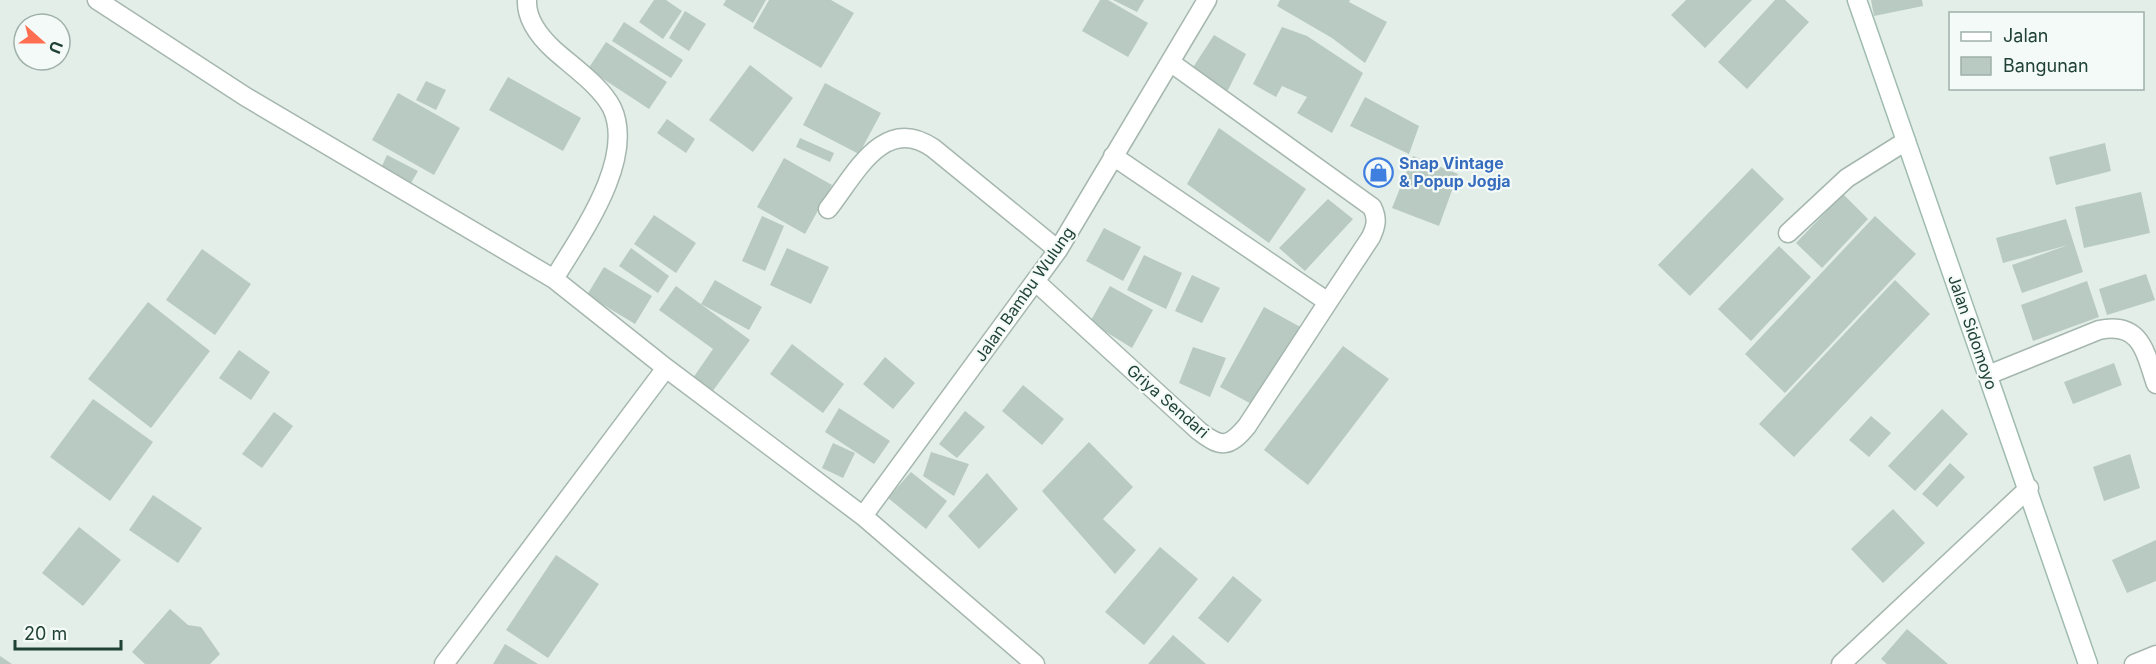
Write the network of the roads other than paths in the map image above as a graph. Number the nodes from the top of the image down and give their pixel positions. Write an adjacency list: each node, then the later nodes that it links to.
1 (97, 0): 11 (street)
2 (527, 0): 11 (street)
3 (1207, 0): 5 (street, Jalan Bambu Wulung)
4 (1857, 0): 6 (street, Jalan Sidomoyo)
5 (1170, 62): 7 (street, Jalan Bambu Wulung); 13 (street, Griya Sendari)
6 (1906, 141): 9 (street); 15 (street, Jalan Sidomoyo)
7 (1113, 156): 10 (street, Jalan Bambu Wulung); 13 (street)
8 (828, 209): 10 (street)
9 (1788, 233)
10 (1058, 250): 12 (street, Jalan Bambu Wulung)
11 (554, 279): 14 (street)
12 (1036, 282): 13 (street, Griya Sendari); 18 (street, Jalan Bambu Wulung)
13 (1328, 302)
14 (666, 368): 18 (street); 20 (street)
15 (1988, 375): 16 (street); 17 (street, Jalan Sidomoyo)
16 (2156, 384)
17 (2029, 488): 22 (street); 23 (street, Jalan Sidomoyo)
18 (863, 516): 21 (street)
19 (2156, 655): 24 (street)
20 (444, 664)
21 (1035, 664)
22 (1841, 664)
23 (2088, 664)
24 (2134, 664)

